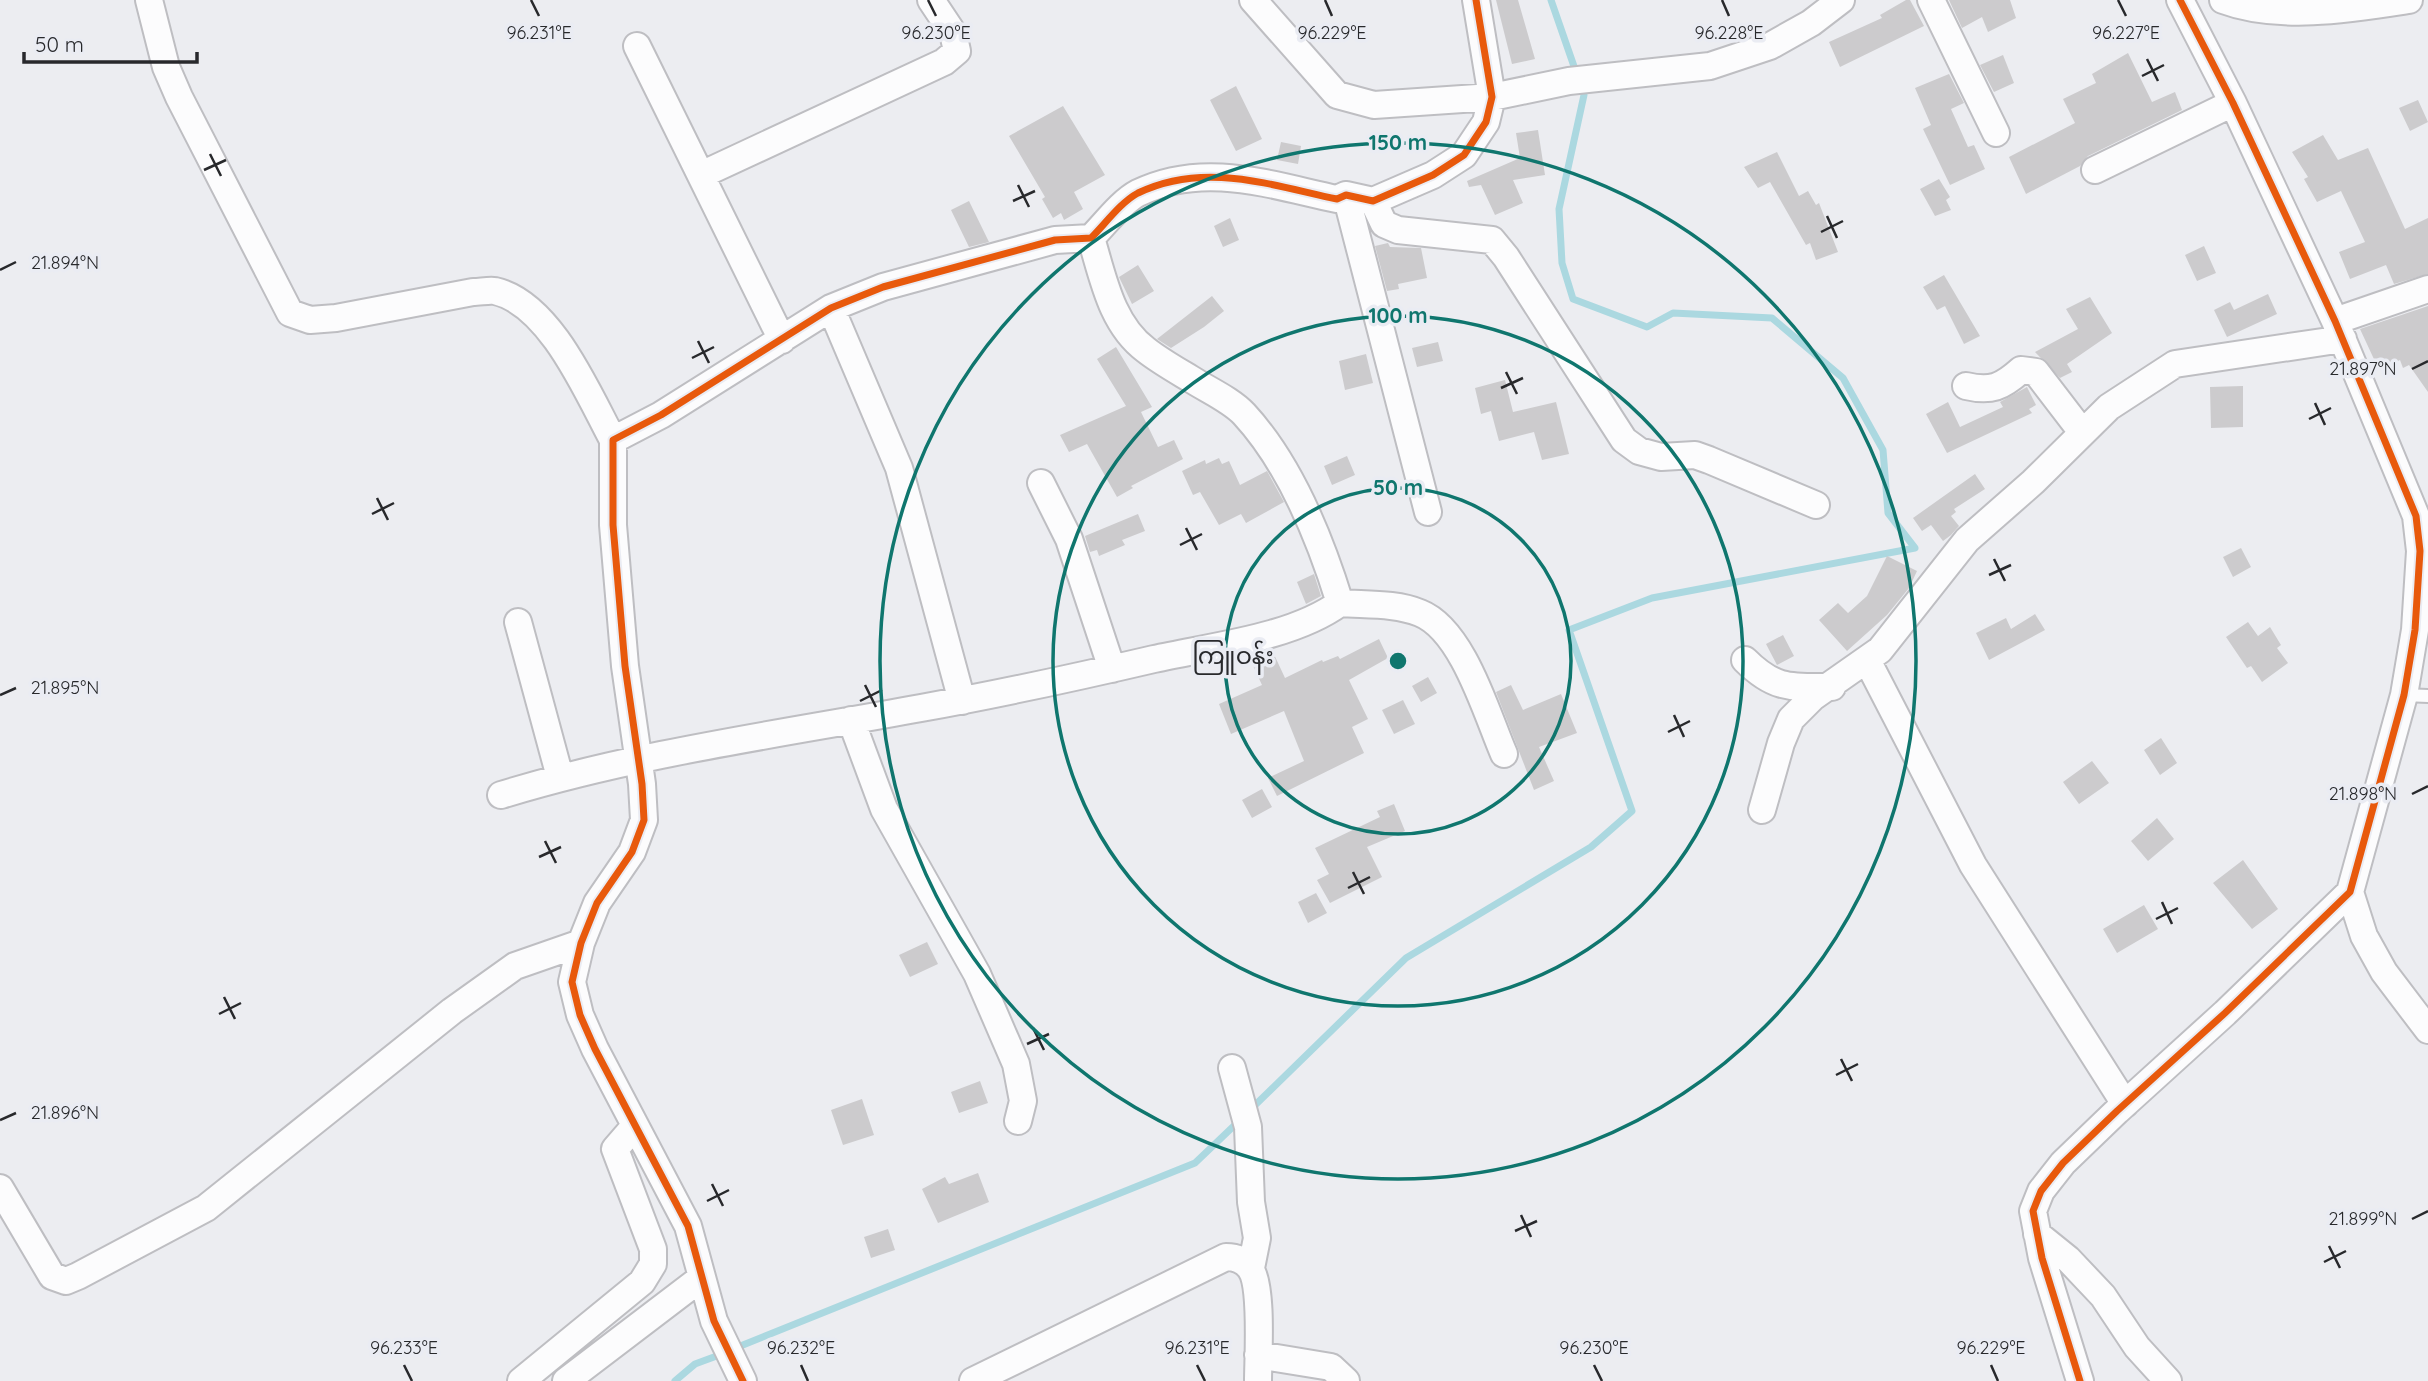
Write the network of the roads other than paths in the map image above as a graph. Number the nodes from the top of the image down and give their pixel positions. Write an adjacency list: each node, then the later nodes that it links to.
1 (149, 0): 25 (street)
2 (931, 0): 15 (street)
3 (1253, 0): 11 (street)
4 (1476, 0): 11 (street)
5 (1841, 0): 11 (street)
6 (1931, 0): 13 (street)
7 (2180, 0): 12 (street)
8 (2223, 0): 9 (street)
9 (2409, 0)
10 (637, 46): 15 (street)
11 (1492, 97): 17 (street)
12 (2233, 103): 14 (street); 21 (street)
13 (1996, 132)
14 (2095, 170)
15 (701, 175): 22 (street)
16 (1346, 195): 17 (street); 18 (street); 28 (street)
17 (1373, 201): 27 (street)
18 (1091, 238): 20 (street); 30 (street)
19 (2428, 289): 21 (street)
20 (831, 308): 22 (street); 38 (street)
21 (2339, 330): 24 (street); 29 (street)
22 (782, 340): 25 (street)
23 (1966, 386): 24 (street)
24 (2081, 432): 34 (street)
25 (613, 440): 41 (street)
26 (1041, 483): 35 (street)
27 (1815, 505)
28 (1428, 512)
29 (2422, 515): 32 (street)
30 (1340, 603): 35 (street); 40 (street)
31 (518, 622): 42 (street)
32 (2422, 628): 37 (street)
33 (1745, 660): 36 (street)
34 (1867, 660): 36 (street); 49 (street)
35 (1112, 669): 38 (street)
36 (1832, 687): 44 (street)
37 (2416, 695): 45 (street)
38 (962, 701): 39 (street)
39 (851, 720): 41 (street); 50 (street)
40 (1504, 754)
41 (636, 758): 42 (street); 46 (street)
42 (561, 777): 43 (street)
43 (501, 795)
44 (1762, 810)
45 (2350, 892): 47 (street); 49 (street)
46 (581, 943): 51 (street); 52 (street)
47 (2428, 1030)
48 (1232, 1068): 54 (street)
49 (2124, 1104): 53 (street)
50 (1018, 1121)
51 (634, 1127): 55 (street); 58 (street)
52 (0, 1188)
53 (2038, 1234): 62 (street); 63 (street)
54 (1251, 1268): 56 (street); 60 (street)
55 (700, 1279): 57 (street); 59 (street)
56 (1258, 1368): 61 (street)
57 (740, 1375)
58 (520, 1381)
59 (566, 1381)
60 (974, 1381)
61 (1346, 1381)
62 (2080, 1381)
63 (2168, 1381)

